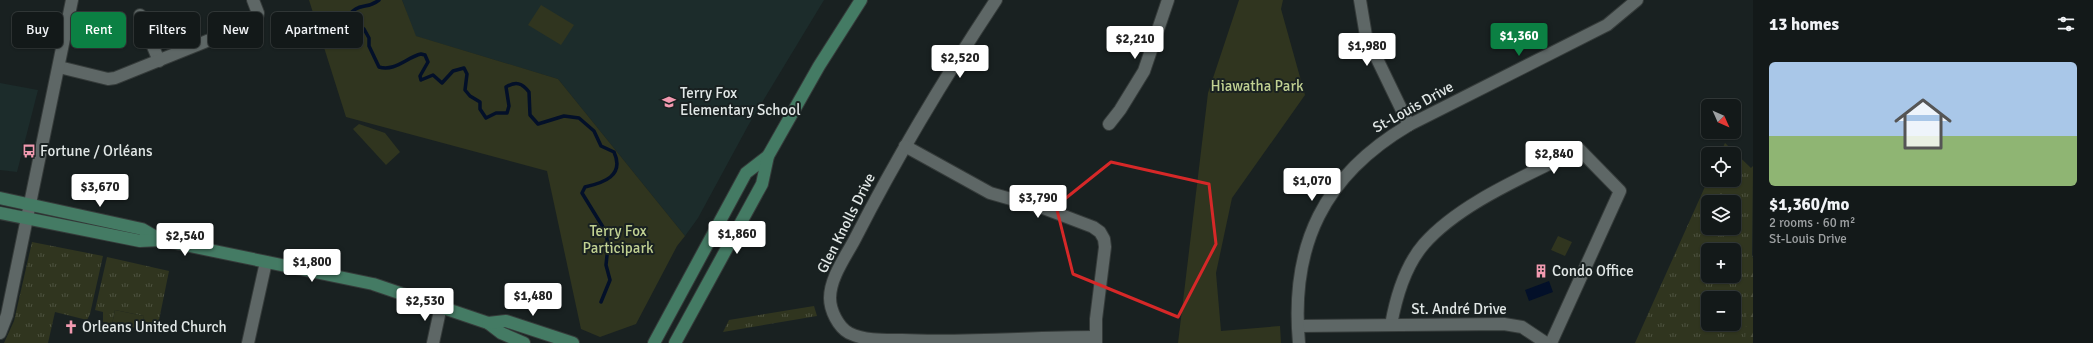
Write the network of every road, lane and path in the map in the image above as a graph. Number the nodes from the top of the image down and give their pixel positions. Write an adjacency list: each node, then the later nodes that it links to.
1 (72, 0): 10 (street)
2 (253, 0): 9 (street)
3 (861, 0): 14 (main road)
4 (996, 0): 13 (street, Glen Knolls Drive)
5 (1168, 0): 11 (street)
6 (1360, 0): 12 (street)
7 (1637, 0): 12 (street, St-Louis Drive)
8 (154, 48): 9 (street)
9 (159, 61): 10 (street)
10 (59, 67): 16 (street)
11 (1109, 124)
12 (1409, 125): 24 (street, St-Louis Drive)
13 (905, 146): 26 (street); 26 (street, Glen Knolls Drive)
14 (768, 156): 31 (main road); 32 (main road)
15 (0, 198): 16 (main road)
16 (29, 205): 18 (street); 19 (main road)
17 (0, 214): 18 (main road)
18 (26, 220): 19 (main road); 25 (street)
19 (161, 240): 20 (main road)
20 (266, 262): 21 (main road); 27 (street)
21 (441, 306): 22 (main road); 28 (street)
22 (488, 323): 29 (main road); 30 (main road)
23 (1391, 325): 24 (street, St. André Drive); 34 (street, St. André Drive); 35 (street, St. André Drive)
24 (1298, 326): 33 (street, St-Louis Drive)
25 (0, 333)
26 (1096, 340)
27 (248, 343)
28 (433, 343)
29 (524, 343)
30 (573, 343)
31 (654, 343)
32 (676, 343)
33 (1299, 343)
34 (1546, 343)
35 (1551, 343)

